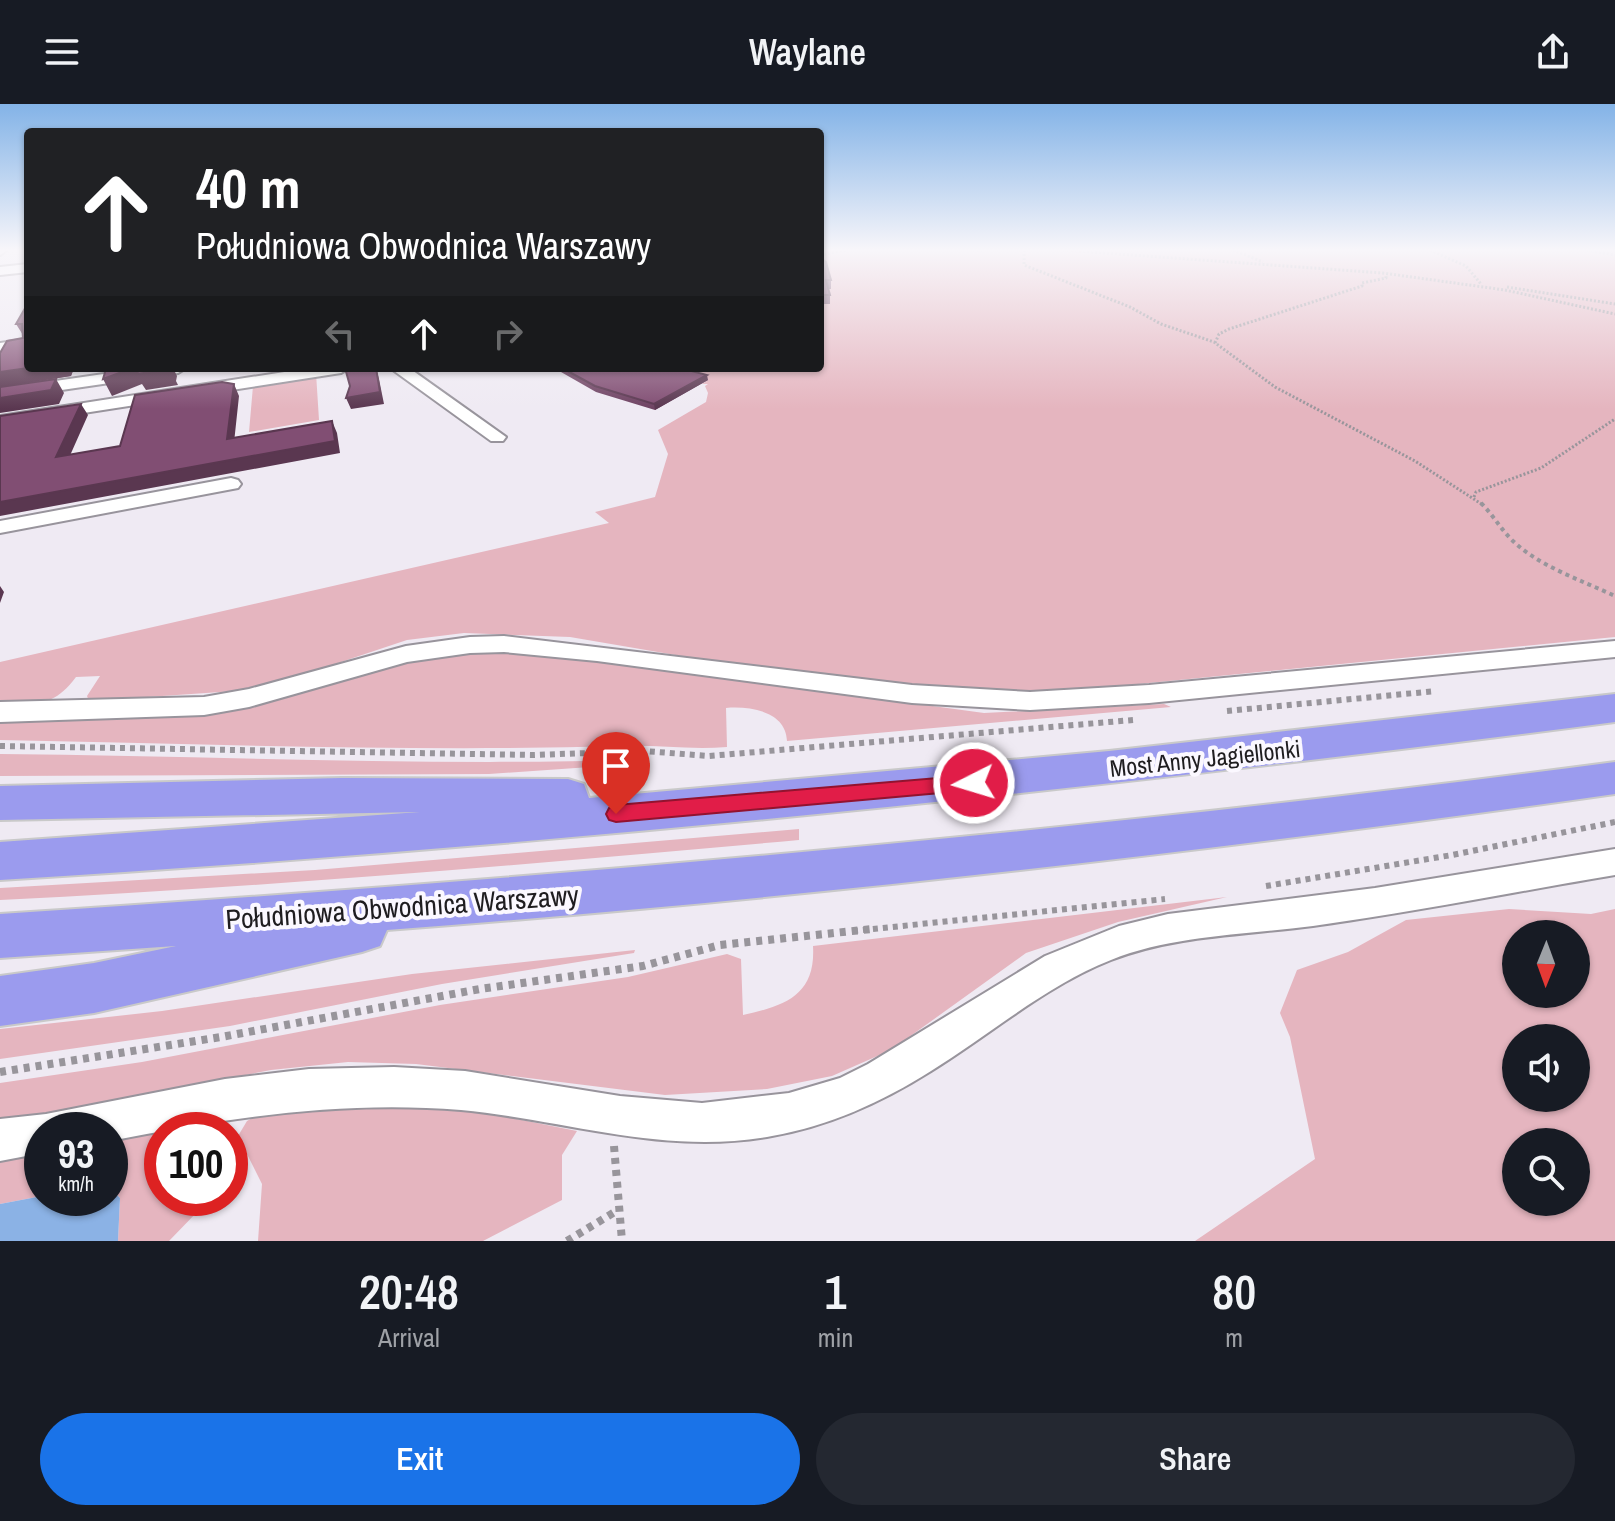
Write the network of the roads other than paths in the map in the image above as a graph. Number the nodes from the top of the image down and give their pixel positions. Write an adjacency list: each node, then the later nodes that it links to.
1 (24, 345): 2 (street)
2 (0, 348)
3 (151, 372): 8 (street)
4 (232, 372): 7 (street)
5 (315, 372): 9 (street)
6 (404, 372): 10 (street)
7 (242, 376)
8 (0, 394)
9 (0, 421)
10 (497, 437)
11 (231, 484): 12 (street)
12 (0, 527)
13 (1615, 649): 15 (street)
14 (1615, 708): 17 (highway, Most Anny Jagiellonki)
15 (0, 712)
16 (1615, 778): 21 (highway, Południowa Obwodnica Warszawy)
17 (795, 799): 18 (highway); 19 (highway)
18 (0, 803)
19 (0, 861)
20 (1615, 862): 24 (street)
21 (496, 901): 22 (highway, Południowa Obwodnica Warszawy); 23 (highway)
22 (0, 936)
23 (0, 1001)
24 (128, 1117)
25 (24, 1136): 26 (street)
26 (0, 1140)

